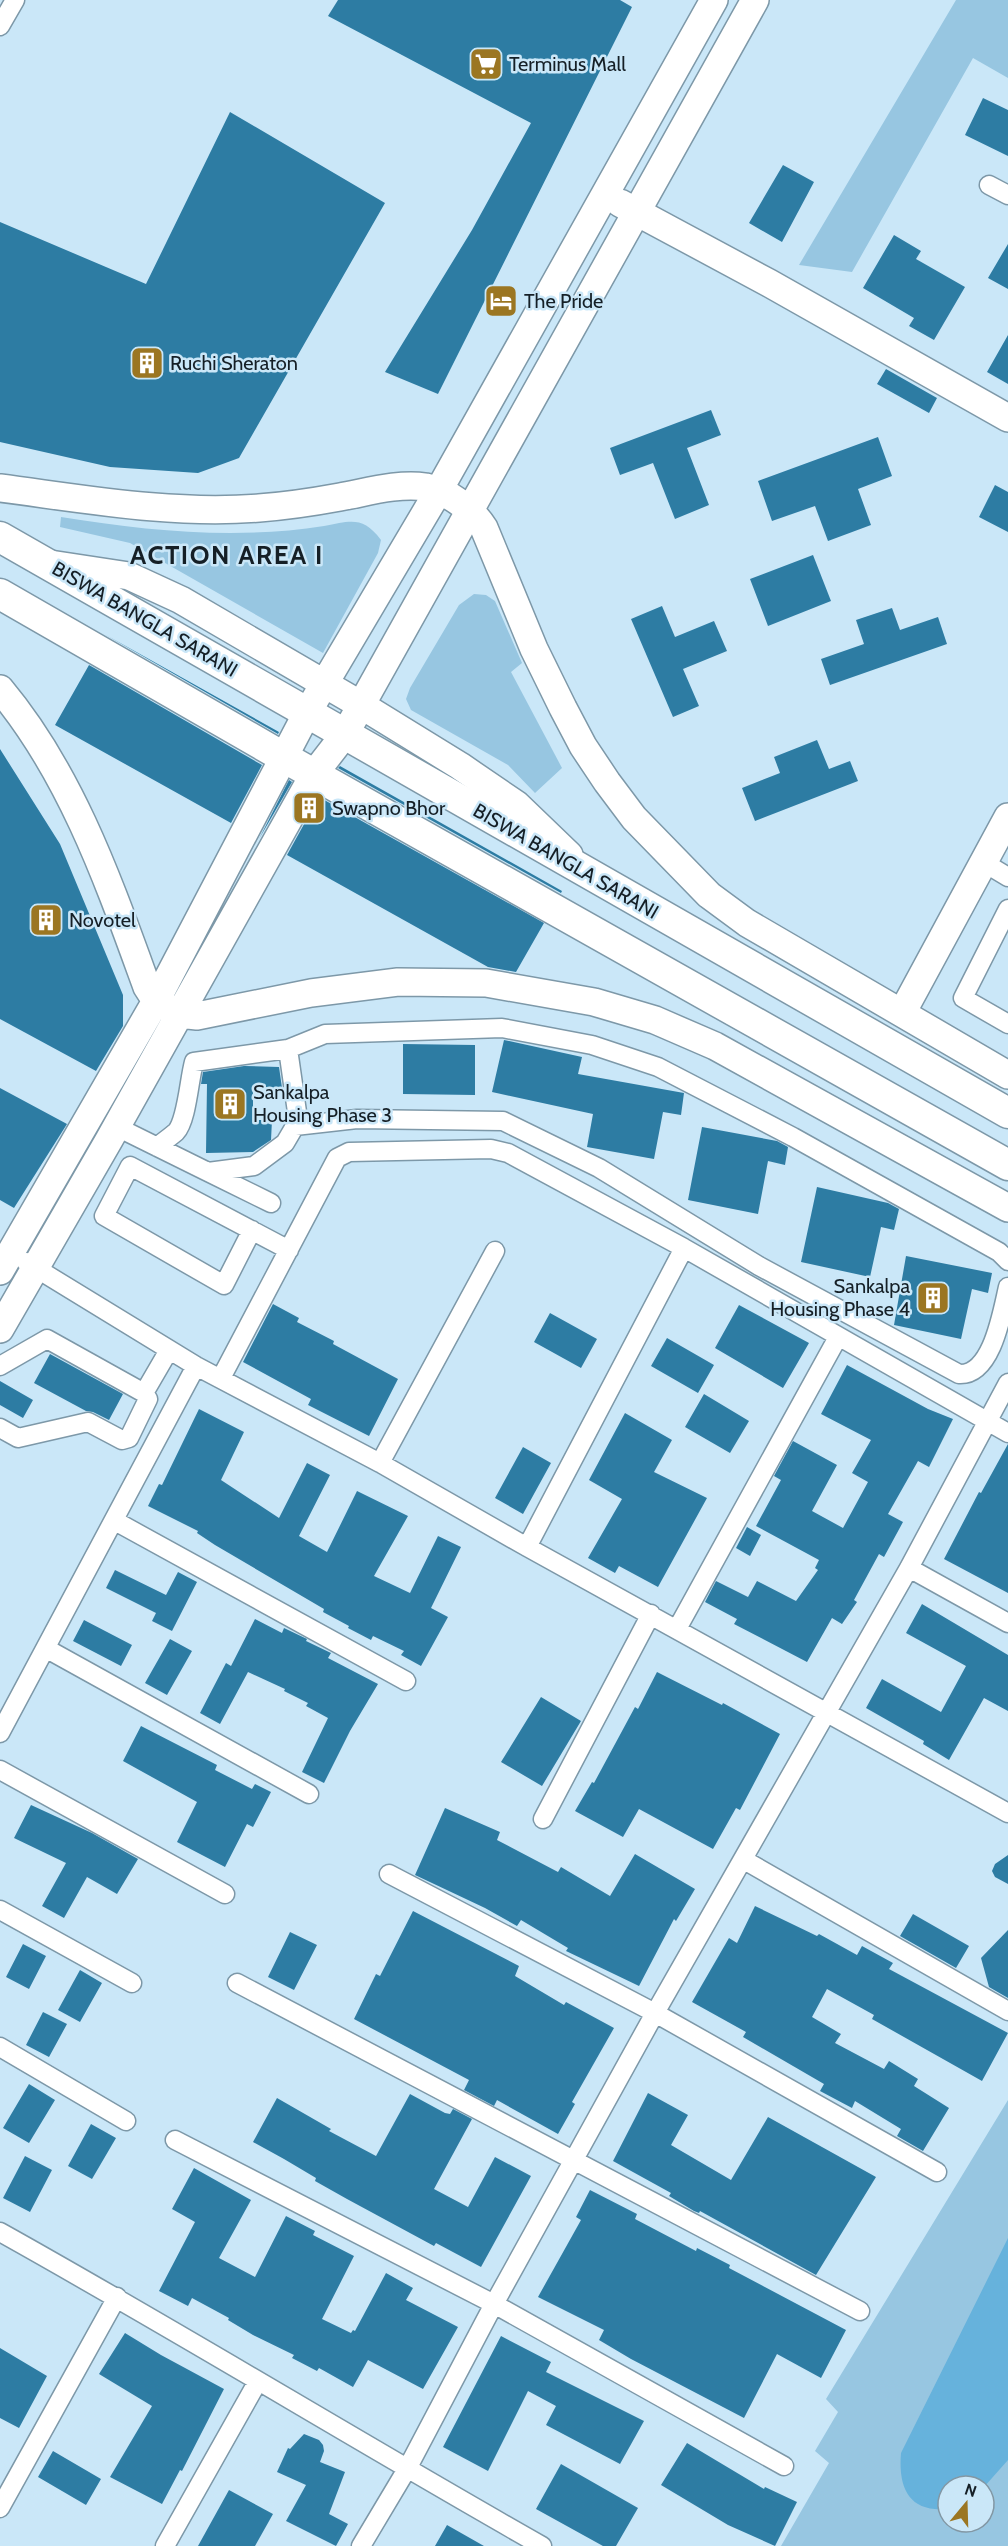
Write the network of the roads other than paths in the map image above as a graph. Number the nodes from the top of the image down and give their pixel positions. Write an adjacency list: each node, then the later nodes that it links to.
1 (15, 0): 4 (street)
2 (714, 0): 6 (street)
3 (755, 0): 8 (street)
4 (0, 26)
5 (989, 185): 7 (street)
6 (603, 194): 8 (street); 11 (street)
7 (1008, 195)
8 (636, 212): 9 (street); 12 (street)
9 (1008, 418)
10 (0, 488): 11 (street)
11 (439, 490): 12 (street); 16 (street)
12 (471, 511): 18 (street); 29 (street)
13 (0, 537): 14 (main road, BISWA BANGLA SARANI)
14 (48, 564): 16 (street); 19 (main road, BISWA BANGLA SARANI)
15 (0, 594): 21 (main road)
16 (326, 684): 18 (street); 19 (street)
17 (0, 689): 28 (street)
18 (361, 705): 20 (street); 25 (street)
19 (307, 713): 20 (main road, BISWA BANGLA SARANI); 21 (street)
20 (345, 734): 22 (street); 25 (main road, BISWA BANGLA SARANI)
21 (285, 758): 22 (main road); 28 (street)
22 (314, 774): 28 (street); 38 (main road)
23 (1008, 817): 24 (street)
24 (983, 862): 26 (street); 29 (street)
25 (590, 875): 33 (main road, BISWA BANGLA SARANI)
26 (1008, 877)
27 (1008, 909): 30 (street)
28 (167, 1007): 34 (street); 43 (street); 49 (street)
29 (902, 1013): 32 (street)
30 (1008, 1024)
31 (288, 1048): 35 (street); 36 (street); 50 (street)
32 (1008, 1075)
33 (1008, 1113)
34 (117, 1126): 36 (street); 37 (street)
35 (295, 1126): 39 (street); 58 (street)
36 (157, 1146): 39 (street)
37 (97, 1161): 40 (street); 41 (street)
38 (1008, 1165)
39 (208, 1172): 42 (street)
40 (124, 1177): 44 (street); 45 (street)
41 (78, 1193): 44 (street); 51 (street)
42 (271, 1203)
43 (1008, 1208)
44 (108, 1209): 45 (street)
45 (252, 1230): 47 (street)
46 (684, 1248): 47 (street); 54 (street); 67 (street)
47 (289, 1251): 59 (street)
48 (495, 1251): 65 (street)
49 (4, 1257): 51 (street)
50 (1008, 1261)
51 (34, 1267): 53 (street); 55 (street)
52 (1008, 1287): 58 (street)
53 (0, 1329)
54 (838, 1337): 62 (street); 71 (street)
55 (169, 1350): 57 (street); 61 (street)
56 (0, 1366): 61 (street)
57 (196, 1366): 59 (street); 66 (street)
58 (980, 1366): 60 (street)
59 (221, 1378): 65 (street)
60 (1008, 1382): 62 (street)
61 (144, 1393): 63 (street)
62 (987, 1422): 64 (street); 68 (street)
63 (0, 1428)
64 (1008, 1432)
65 (380, 1463): 67 (street)
66 (115, 1521): 72 (street); 73 (street)
67 (527, 1547): 69 (street)
68 (909, 1568): 70 (street); 74 (street)
69 (651, 1614): 71 (street); 79 (street)
70 (1008, 1623)
71 (677, 1629): 74 (street)
72 (47, 1649): 75 (street); 77 (street)
73 (406, 1681)
74 (826, 1713): 78 (street); 80 (street)
75 (0, 1733)
76 (0, 1770): 82 (street)
77 (309, 1794)
78 (1008, 1813)
79 (543, 1819)
80 (744, 1860): 86 (street); 87 (street)
81 (388, 1874): 87 (street)
82 (225, 1894)
83 (0, 1910): 84 (street)
84 (132, 1983)
85 (237, 1983): 91 (street)
86 (1008, 2011)
87 (655, 2013): 91 (street); 92 (street)
88 (0, 2047): 89 (street)
89 (126, 2121)
90 (175, 2140): 95 (street)
91 (574, 2159): 95 (street); 96 (street)
92 (937, 2172)
93 (0, 2232): 94 (street)
94 (117, 2297): 97 (street); 100 (street)
95 (494, 2304): 98 (street); 99 (street)
96 (860, 2311)
97 (258, 2381): 99 (street); 101 (street)
98 (784, 2466)
99 (407, 2469): 102 (street); 103 (street)
100 (0, 2508)
101 (165, 2546)
102 (361, 2546)
103 (543, 2546)

